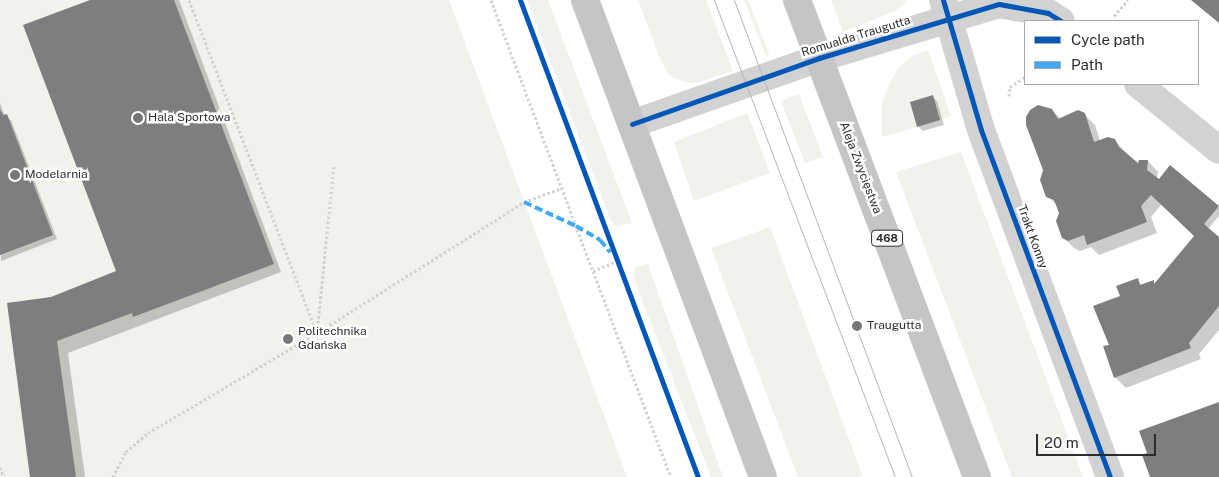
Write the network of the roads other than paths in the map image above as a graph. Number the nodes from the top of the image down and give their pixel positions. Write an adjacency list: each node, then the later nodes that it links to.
1 (585, 0): 7 (main road)
2 (797, 0): 5 (main road, Aleja Zwycięstwa / 468)
3 (945, 10): 4 (street, Romualda Traugutta); 5 (street, Romualda Traugutta); 11 (street, Trakt Konny)
4 (1058, 20)
5 (819, 58): 7 (street, Romualda Traugutta); 10 (main road, Aleja Zwycięstwa / 468)
6 (1139, 85): 8 (street)
7 (632, 124): 9 (main road)
8 (1219, 150)
9 (763, 477)
10 (977, 477)
11 (1110, 477)

